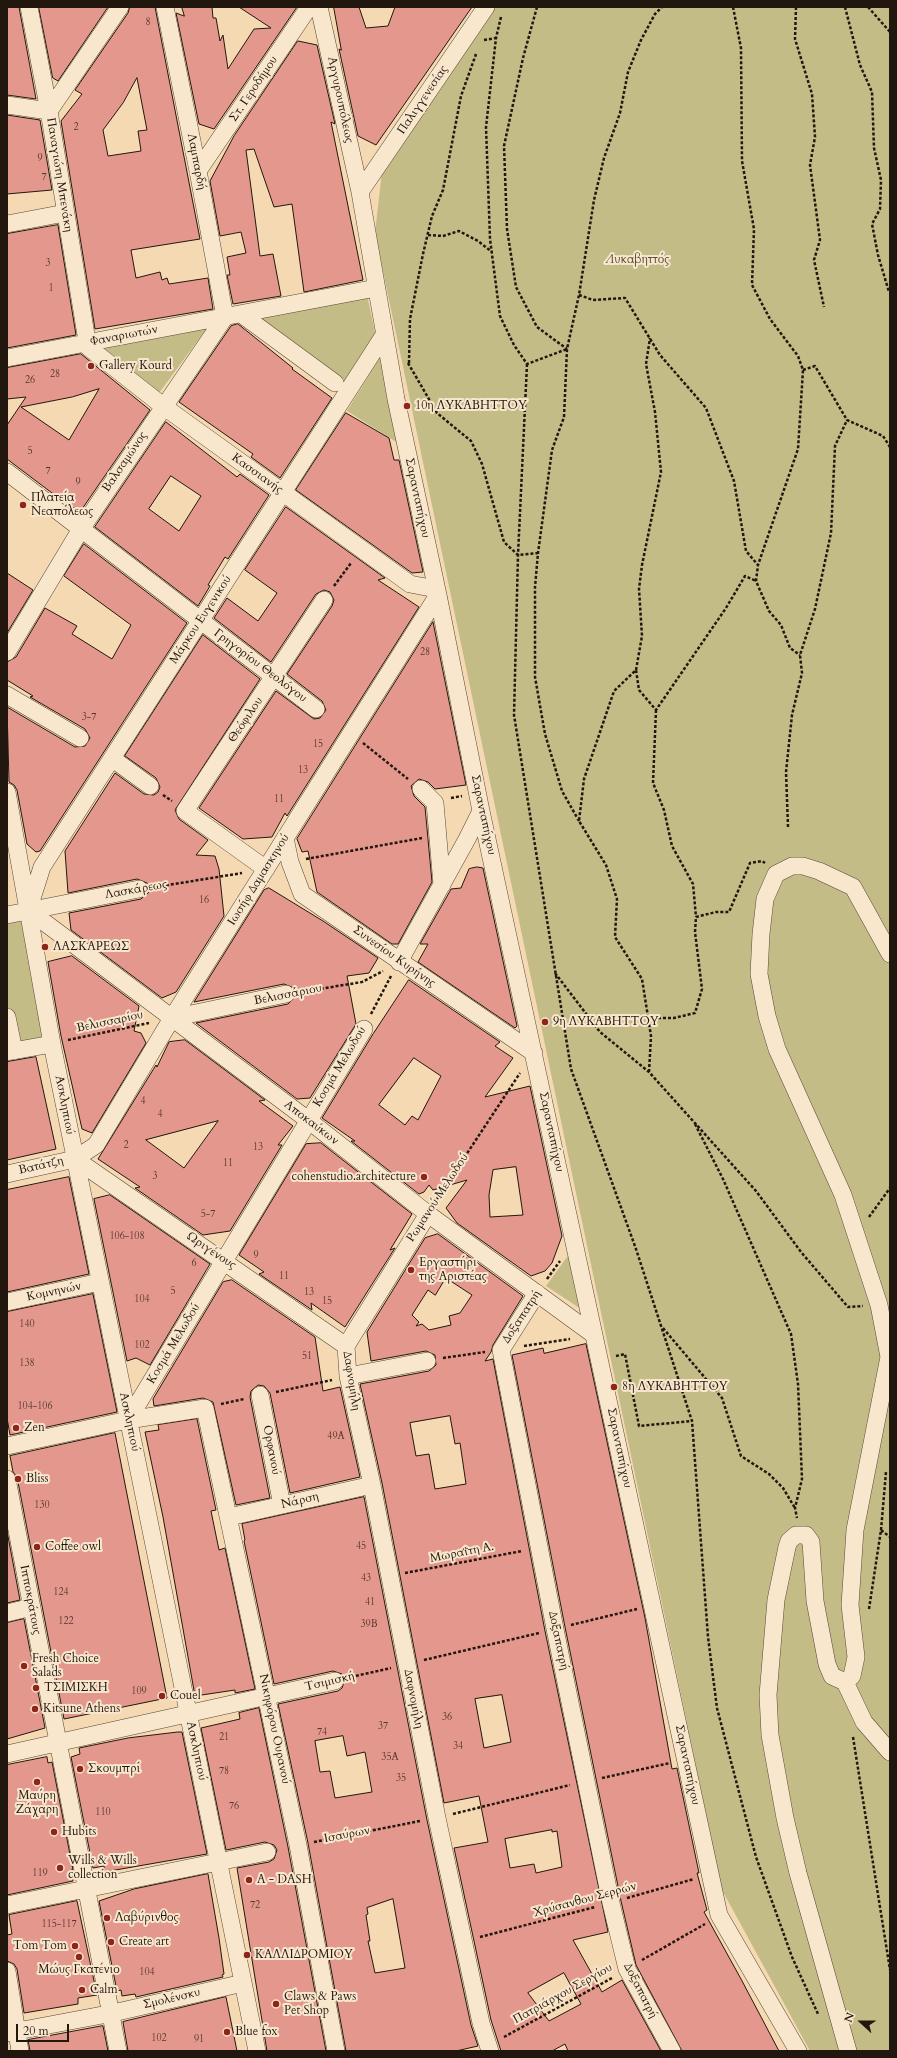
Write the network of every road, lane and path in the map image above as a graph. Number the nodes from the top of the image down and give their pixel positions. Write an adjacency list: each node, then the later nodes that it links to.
1 (29, 7): 19 (street, Παναγιώτη Μπενάκη)
2 (120, 7): 19 (street)
3 (165, 7): 20 (street, Λαμπαρδή)
4 (309, 7): 20 (street, Στ. Γεροδήμου)
5 (320, 7): 21 (street, Αργυρουπόλεως)
6 (486, 7): 21 (street, Παλιγγενεσίας)
7 (537, 7): 35 (path)
8 (662, 7): 28 (path)
9 (733, 7): 40 (path)
10 (796, 7): 29 (path)
11 (845, 7): 27 (path)
12 (868, 7): 14 (path)
13 (502, 15): 15 (path)
14 (890, 32)
15 (496, 38): 16 (path); 25 (path)
16 (481, 45)
17 (478, 50): 24 (path)
18 (7, 105): 19 (street)
19 (49, 111): 22 (street, Παναγιώτη Μπενάκη)
20 (198, 171): 31 (street, Λαμπαρδή)
21 (360, 192): 26 (street, Σαρανταπήχου)
22 (65, 213): 23 (street); 34 (street, Παναγιώτη Μπενάκη)
23 (7, 224)
24 (428, 235): 25 (path); 37 (path)
25 (492, 252): 39 (path)
26 (376, 288): 30 (street, Φαναριωτών); 32 (street, Σαρανταπήχου)
27 (890, 292)
28 (579, 295): 33 (path); 35 (path)
29 (824, 307)
30 (241, 314): 31 (street, Φαναριωτών); 41 (street)
31 (224, 317): 34 (street, Φαναριωτών); 42 (street, Βαλσαμώνος)
32 (384, 335): 46 (street, Μάρκου Ευγενικού); 53 (street, Σαρανταπήχου)
33 (650, 338): 51 (path); 58 (path)
34 (86, 343): 36 (street, Φαναριωτών); 42 (street, Κασσιανής)
35 (567, 349): 39 (path); 49 (path)
36 (7, 358)
37 (409, 363): 38 (path); 50 (path)
38 (404, 364)
39 (527, 364): 50 (path)
40 (803, 370): 43 (path); 51 (path)
41 (335, 383)
42 (163, 406): 46 (street, Κασσιανής); 47 (street, Βαλσαμώνος)
43 (847, 420): 44 (path); 57 (path)
44 (890, 447)
45 (7, 472): 47 (street, Γρηγορίου Θεολόγου)
46 (283, 493): 48 (street, Κασσιανής); 55 (street, Μάρκου Ευγενικού)
47 (81, 529): 55 (street, Γρηγορίου Θεολόγου); 56 (street, Βαλσαμώνος)
48 (361, 549): 53 (street, Κασσιανής); 54 (path)
49 (538, 554): 50 (path); 73 (path)
50 (518, 555): 87 (path)
51 (758, 565): 52 (path)
52 (756, 581): 57 (path); 62 (path)
53 (437, 592): 63 (street, Ιωσήφ Δαμασκηνού); 69 (street, Σαρανταπήχου)
54 (324, 600): 59 (street, Θεόφιλου)
55 (201, 621): 59 (street, Γρηγορίου Θεολόγου); 65 (street, Μάρκου Ευγενικού)
56 (7, 652)
57 (800, 655): 74 (path)
58 (636, 670): 62 (path); 73 (path)
59 (274, 678): 61 (street, Γρηγορίου Θεολόγου); 71 (street, Θεόφιλου)
60 (7, 695): 64 (street)
61 (316, 709)
62 (656, 710): 84 (path)
63 (351, 734): 67 (path); 76 (street, Ιωσήφ Δαμασκηνού)
64 (80, 738)
65 (113, 759): 66 (street); 82 (street, Μάρκου Ευγενικού)
66 (150, 786): 71 (path)
67 (421, 789): 70 (street)
68 (7, 792): 82 (street, Ασκληπιού)
69 (478, 792): 70 (path); 72 (street, Σαρανταπήχου)
70 (435, 803): 75 (street)
71 (185, 811): 78 (street)
72 (481, 811): 80 (street); 95 (street, Σαρανταπήχου)
73 (579, 821): 91 (path)
74 (788, 827)
75 (438, 835): 77 (path); 80 (street)
76 (285, 838): 77 (street, Συνεσίου Κυρήνης); 78 (street, Ιωσήφ Δαμασκηνού)
77 (290, 862): 86 (street, Συνεσίου Κυρήνης)
78 (266, 869): 81 (path, Λασκάρεως); 90 (street, Ιωσήφ Δαμασκηνού)
79 (776, 874): 84 (path); 85 (street); 109 (street)
80 (442, 885): 86 (street)
81 (139, 889): 82 (street, Λασκάρεως)
82 (28, 910): 83 (street, Λασκάρεως); 90 (street, Αποκαύκων); 93 (street, Ασκληπιού)
83 (7, 915)
84 (696, 917): 91 (path)
85 (890, 954)
86 (399, 962): 88 (path, Βελισσάριου); 92 (path, Κοσμά Μελωδού); 95 (street, Συνεσίου Κυρήνης)
87 (555, 972): 96 (path); 110 (path)
88 (286, 994): 90 (street, Βελισσάριου)
89 (7, 1017): 94 (street)
90 (172, 1018): 93 (path, Βελισσαρίου); 97 (street, Αποκαύκων); 99 (street, Ιωσήφ Δαμασκηνού)
91 (648, 1018): 96 (path)
92 (364, 1029): 97 (street, Κοσμά Μελωδού)
93 (52, 1044): 94 (street); 99 (street, Ασκληπιού)
94 (11, 1052)
95 (534, 1053): 102 (path, Ρωμανού Μελωδού); 104 (street, Σαρανταπήχου)
96 (649, 1072): 98 (path)
97 (308, 1120): 102 (street, Αποκαύκων); 105 (street, Κοσμά Μελωδού)
98 (692, 1120): 109 (path); 125 (path)
99 (75, 1158): 100 (street, Βατάτζη); 105 (street, Ωριγένους); 106 (street, Ασκληπιού)
100 (7, 1174)
101 (890, 1188): 103 (path)
102 (428, 1214): 107 (street, Αποκαύκων); 112 (street, Ρωμανού Μελωδού)
103 (870, 1223)
104 (574, 1241): 107 (path, Δοξαπατρή); 111 (street, Σαρανταπήχου)
105 (224, 1260): 112 (street, Ωριγένους); 118 (street, Κοσμά Μελωδού)
106 (100, 1282): 108 (street, Κομνηνών); 118 (street, Ασκληπιού)
107 (537, 1293): 111 (street, Αποκαύκων); 113 (street, Δοξαπατρή)
108 (7, 1302)
109 (879, 1305): 134 (street)
110 (661, 1326): 119 (path); 125 (path)
111 (594, 1335): 113 (path); 115 (street, Σαρανταπήχου)
112 (346, 1346): 116 (street, Δαφνομήλη)
113 (501, 1350): 114 (path); 130 (street, Δοξαπατρή)
114 (427, 1360): 116 (street)
115 (600, 1360): 119 (path); 132 (street, Σαρανταπήχου)
116 (348, 1376): 123 (street, Δαφνομήλη)
117 (260, 1395): 124 (street, Ορφανού)
118 (128, 1420): 120 (street); 126 (street, Νικηφόρου Ουρανού); 141 (street, Ασκληπιού)
119 (692, 1421): 163 (path)
120 (7, 1446)
121 (886, 1470): 127 (path)
122 (7, 1479): 133 (street, Ιπποκράτους)
123 (372, 1485): 124 (street, Νάρση); 131 (street, Δαφνομήλη)
124 (282, 1505): 126 (street, Νάρση)
125 (795, 1508): 128 (path)
126 (229, 1517): 140 (street, Νικηφόρου Ουρανού)
127 (881, 1530): 129 (path); 134 (path)
128 (801, 1534): 139 (street); 172 (street)
129 (890, 1537)
130 (538, 1548): 131 (path, Μωραΐτη Α.); 136 (street, Δοξαπατρή)
131 (390, 1576): 137 (street, Δαφνομήλη)
132 (653, 1606): 136 (path, Τσιμισκή); 146 (street, Σαρανταπήχου)
133 (32, 1607): 135 (street); 143 (street, Ιπποκράτους)
134 (851, 1612): 139 (street)
135 (7, 1613)
136 (555, 1629): 137 (path, Τσιμισκή); 147 (street, Δοξαπατρή)
137 (406, 1664): 138 (path, Τσιμισκή); 148 (street, Δαφνομήλη)
138 (335, 1681): 140 (street, Τσιμισκή)
139 (845, 1682): 144 (street)
140 (268, 1697): 141 (street, Τσιμισκή); 149 (street, Νικηφόρου Ουρανού)
141 (188, 1714): 143 (street, Τσιμισκή); 151 (street, Ασκληπιού)
142 (853, 1735): 159 (path)
143 (58, 1743): 145 (street, Τσιμισκή); 153 (street, Ιπποκράτους)
144 (890, 1752)
145 (7, 1754)
146 (686, 1760): 147 (path, Ισαύρων); 152 (street, Σαρανταπήχου)
147 (587, 1781): 148 (path, Ισαύρων); 154 (street, Δοξαπατρή)
148 (437, 1818): 149 (path, Ισαύρων); 157 (street, Δαφνομήλη)
149 (298, 1845): 169 (street, Νικηφόρου Ουρανού)
150 (267, 1852): 151 (street)
151 (218, 1862): 153 (street); 161 (street, Ασκληπιού)
152 (711, 1874): 154 (path, Χρύσανθου Σερρών); 156 (street, Σαρανταπήχου)
153 (86, 1889): 155 (street); 162 (street, Ιπποκράτους)
154 (611, 1903): 157 (path, Χρύσανθου Σερρών); 158 (street, Δοξαπατρή)
155 (7, 1905)
156 (719, 1915): 158 (path, Πατριάρχου Σεργίου); 171 (street, Σαρανταπήχου)
157 (464, 1942): 165 (street, Δαφνομήλη)
158 (627, 1969): 165 (path, Πατριάρχου Σεργίου); 170 (street, Δοξαπατρή)
159 (890, 1970)
160 (7, 1971): 164 (street)
161 (243, 1983): 162 (street, Σμολένσκυ); 168 (street, Ασκληπιού)
162 (110, 2013): 164 (street, Σμολένσκυ); 167 (street, Ιπποκράτους)
163 (818, 2015)
164 (12, 2033): 166 (street)
165 (489, 2049)
166 (20, 2051)
167 (118, 2051)
168 (257, 2051)
169 (336, 2051)
170 (672, 2051)
171 (798, 2051)
172 (848, 2051)

